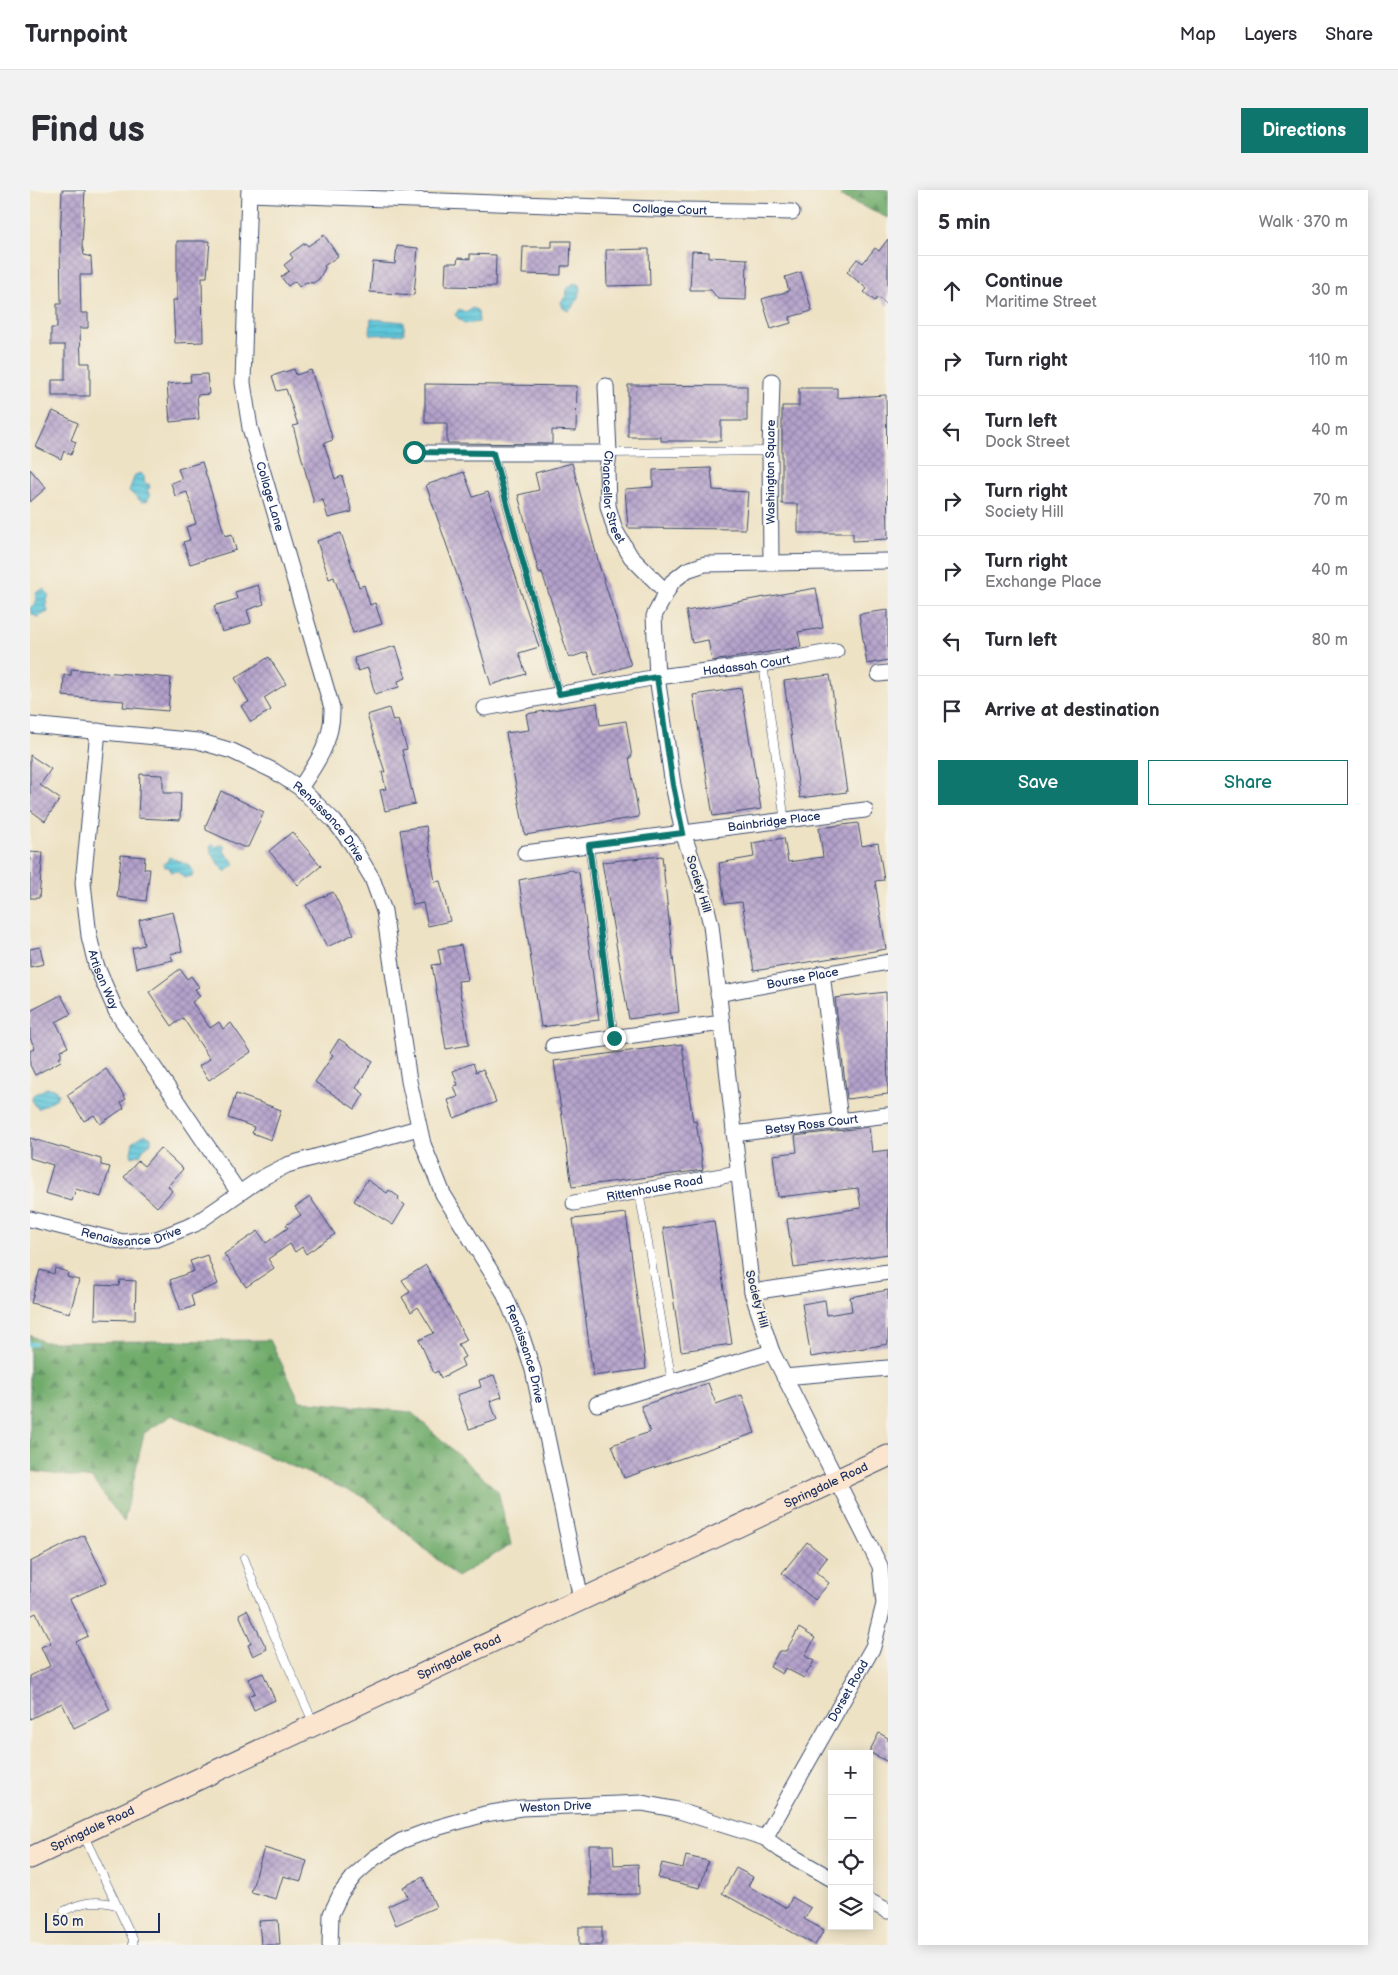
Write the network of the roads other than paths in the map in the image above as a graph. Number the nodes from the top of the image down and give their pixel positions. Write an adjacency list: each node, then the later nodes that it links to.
1 (249, 192): 2 (street, Collage Court); 19 (street, Collage Lane)
2 (792, 212)
3 (772, 381): 5 (street, Washington Square)
4 (606, 386): 8 (street, Chancellor Street)
5 (770, 451): 8 (lane); 10 (street, Washington Square)
6 (414, 452): 7 (street)
7 (493, 453): 8 (street); 15 (lane)
8 (609, 453): 11 (street, Chancellor Street)
9 (888, 560): 10 (street, Society Hill)
10 (771, 562): 11 (street, Society Hill)
11 (665, 591): 14 (street, Society Hill)
12 (836, 651): 13 (street, Hadassah Court)
13 (763, 664): 14 (street, Hadassah Court); 21 (lane)
14 (657, 677): 15 (street, Hadassah Court); 22 (street, Society Hill)
15 (559, 694): 16 (street, Hadassah Court)
16 (485, 708)
17 (30, 725): 18 (street, Renaissance Drive)
18 (98, 732): 19 (street, Renaissance Drive); 37 (street, Artisan Way)
19 (300, 788): 33 (street, Renaissance Drive)
20 (865, 810): 21 (street, Bainbridge Place)
21 (784, 822): 22 (street, Bainbridge Place)
22 (683, 833): 23 (street, Bainbridge Place); 27 (street, Society Hill)
23 (589, 845): 24 (street, Bainbridge Place); 29 (lane)
24 (525, 853)
25 (888, 962): 26 (street, Bourse Place)
26 (822, 973): 27 (street, Bourse Place); 32 (street)
27 (718, 994): 28 (street, Society Hill)
28 (722, 1023): 29 (street); 34 (street, Society Hill)
29 (614, 1038): 30 (street)
30 (553, 1046)
31 (888, 1115): 32 (street, Betsy Ross Court)
32 (840, 1120): 34 (street, Betsy Ross Court)
33 (418, 1128): 37 (street, Renaissance Drive); 50 (street, Renaissance Drive)
34 (734, 1134): 35 (street, Society Hill)
35 (738, 1173): 36 (street, Rittenhouse Road); 41 (street, Society Hill)
36 (639, 1191): 38 (street, Rittenhouse Road); 45 (lane)
37 (239, 1193): 39 (street, Renaissance Drive)
38 (574, 1203)
39 (30, 1218)
40 (888, 1272): 41 (street)
41 (752, 1292): 42 (street, Society Hill)
42 (772, 1352): 44 (street, Society Hill); 45 (street)
43 (888, 1368): 44 (street)
44 (784, 1378): 48 (street, Society Hill)
45 (672, 1382): 46 (street)
46 (598, 1404)
47 (888, 1456): 48 (main road, Springdale Road)
48 (835, 1482): 50 (main road, Springdale Road); 53 (street, Dorset Road)
49 (244, 1558): 51 (lane)
50 (581, 1599): 51 (main road, Springdale Road)
51 (314, 1724): 52 (main road, Springdale Road)
52 (82, 1833): 54 (main road, Springdale Road); 57 (lane)
53 (765, 1838): 55 (street, Weston Drive); 61 (street, Weston Drive)
54 (30, 1858)
55 (828, 1877)
56 (873, 1902): 59 (street)
57 (116, 1905): 58 (lane); 60 (lane)
58 (64, 1911)
59 (888, 1911)
60 (134, 1945)
61 (330, 1945)

